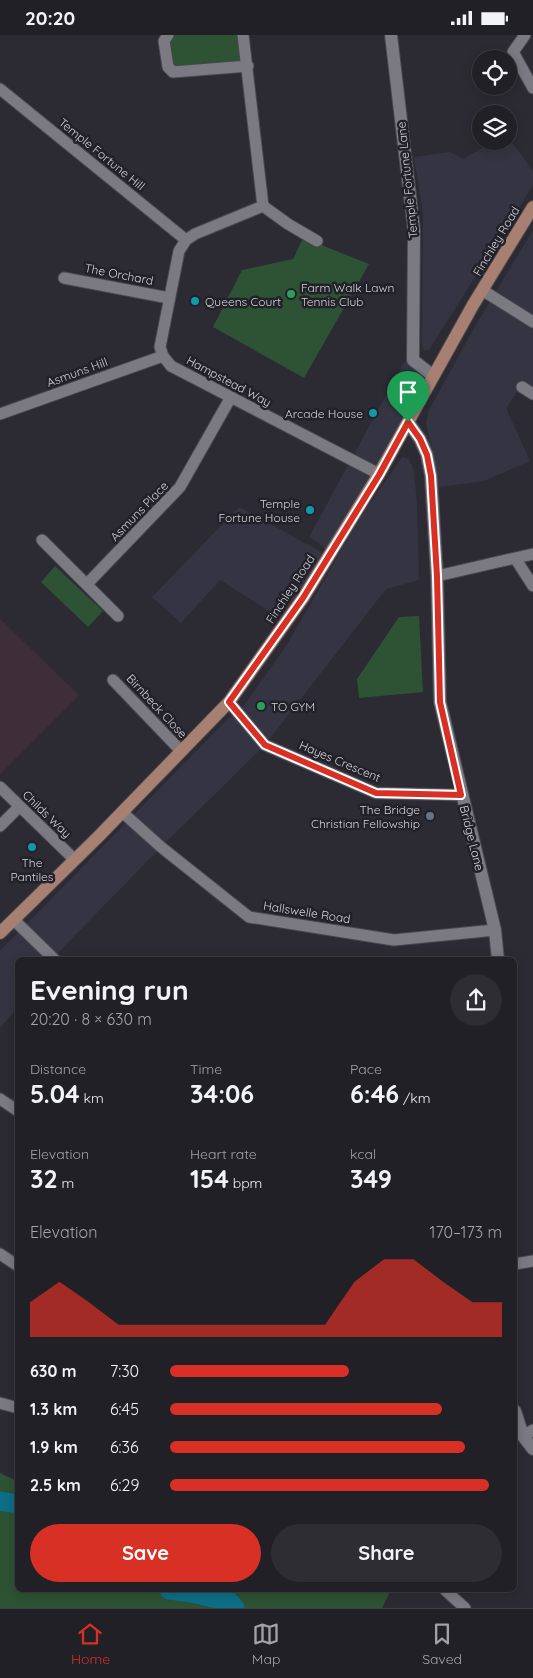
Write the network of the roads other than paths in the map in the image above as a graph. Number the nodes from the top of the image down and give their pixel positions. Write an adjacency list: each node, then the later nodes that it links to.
1 (168, 35): 5 (street)
2 (243, 35): 5 (street)
3 (391, 35): 17 (street, Temple Fortune Lane)
4 (525, 35): 6 (street)
5 (248, 66): 8 (street)
6 (533, 88)
7 (0, 89): 10 (street, Temple Fortune Hill)
8 (263, 206): 10 (street); 11 (street)
9 (533, 207): 13 (main road, Finchley Road)
10 (186, 240): 14 (street)
11 (317, 241)
12 (64, 278): 14 (street, The Orchard)
13 (482, 290): 15 (street); 17 (main road, Finchley Road)
14 (169, 298): 16 (street)
15 (533, 322)
16 (163, 356): 20 (street, Hampstead Way); 21 (street, Asmuns Hill)
17 (433, 376): 22 (main road, Finchley Road)
18 (522, 387): 19 (street)
19 (533, 394)
20 (231, 397): 23 (street, Hampstead Way); 28 (street, Asmuns Place)
21 (0, 414)
22 (408, 422): 23 (main road, Finchley Road); 27 (street, Bridge Lane)
23 (379, 475): 32 (main road, Finchley Road)
24 (42, 540): 28 (street)
25 (533, 554): 26 (street)
26 (515, 558): 27 (street); 29 (street)
27 (437, 576): 35 (street, Bridge Lane)
28 (87, 584): 30 (street)
29 (533, 587)
30 (118, 616)
31 (114, 680): 33 (street, Birnbeck Close)
32 (229, 702): 33 (main road, Finchley Road); 35 (street, Hayes Crescent)
33 (181, 751): 37 (main road, Finchley Road)
34 (0, 787): 36 (street, Childs Way)
35 (461, 795): 41 (street, Bridge Lane)
36 (19, 807): 38 (street); 39 (street, Childs Way)
37 (122, 812): 39 (main road, Finchley Road); 41 (street, Hallswelle Road)
38 (0, 826)
39 (75, 860): 40 (main road, Finchley Road)
40 (14, 920): 42 (main road, Finchley Road); 43 (street)
41 (495, 930): 44 (street, Bridge Lane)
42 (0, 933)
43 (52, 957)
44 (498, 957)
45 (0, 1099): 46 (street)
46 (15, 1109)
47 (0, 1255): 49 (street)
48 (533, 1261): 50 (street)
49 (15, 1264)
50 (517, 1264)
51 (0, 1403): 52 (street)
52 (15, 1407)
53 (517, 1414): 54 (street)
54 (528, 1433): 55 (street)
55 (533, 1449)
56 (447, 1592): 57 (street)
57 (465, 1608)

